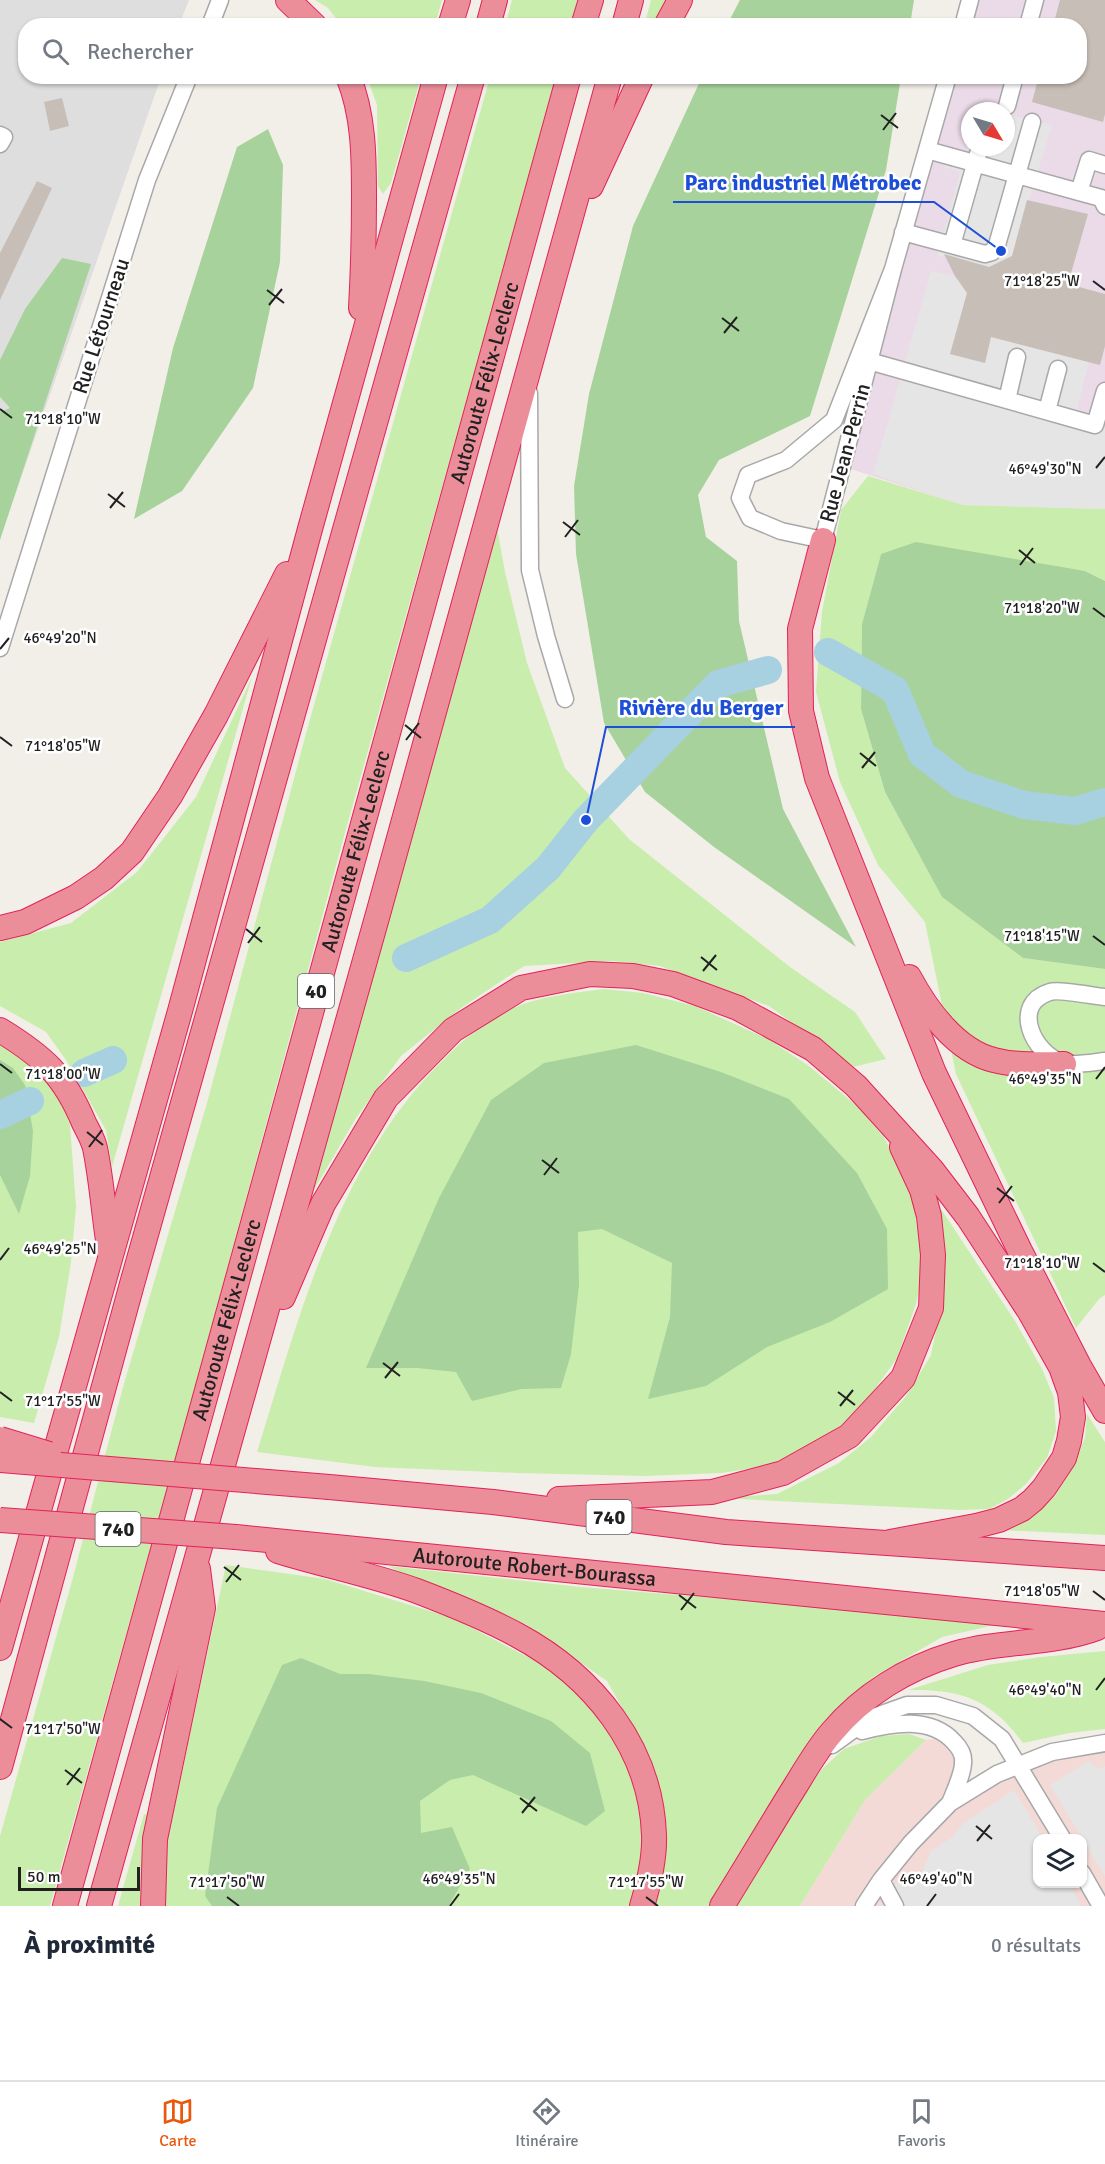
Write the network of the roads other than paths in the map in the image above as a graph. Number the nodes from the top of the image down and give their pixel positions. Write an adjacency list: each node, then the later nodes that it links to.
1 (220, 0): 10 (street)
2 (288, 0): 11 (highway)
3 (458, 0): 12 (highway)
4 (495, 0): 13 (highway)
5 (591, 0): 14 (highway)
6 (631, 0): 15 (highway)
7 (680, 0): 16 (highway)
8 (970, 0): 17 (street)
9 (1035, 0): 18 (street)
10 (213, 18)
11 (307, 18)
12 (452, 18)
13 (490, 18)
14 (585, 18)
15 (626, 18)
16 (670, 18)
17 (965, 18)
18 (1030, 18)
19 (186, 84): 52 (street, Rue Létourneau)
20 (351, 84): 41 (highway)
21 (434, 84): 41 (highway)
22 (471, 84): 79 (highway)
23 (567, 84): 84 (highway, Autoroute Félix-Leclerc / 40)
24 (608, 84): 39 (highway)
25 (638, 84): 39 (highway)
26 (946, 84): 30 (street, Rue Jean-Perrin)
27 (1013, 84): 28 (street)
28 (1008, 102)
29 (1032, 122): 34 (street)
30 (927, 150): 32 (street); 37 (street, Rue Jean-Perrin)
31 (977, 156): 32 (street)
32 (975, 164): 34 (street); 38 (street)
33 (1105, 165): 35 (street)
34 (1017, 175): 35 (street); 38 (street)
35 (1079, 192): 36 (street)
36 (1105, 206)
37 (903, 232): 38 (street); 40 (street, Rue Jean-Perrin)
38 (952, 245)
39 (562, 248): 44 (highway)
40 (893, 269): 43 (street, Rue Jean-Perrin); 51 (street, Rue Jean-Perrin)
41 (359, 356): 50 (highway)
42 (1017, 357): 47 (street)
43 (869, 361): 47 (street); 51 (street, Rue Jean-Perrin)
44 (530, 363): 53 (street); 62 (highway)
45 (1058, 369): 48 (street)
46 (1105, 392): 49 (street)
47 (1007, 400): 48 (street)
48 (1047, 411): 49 (street)
49 (1100, 426)
50 (310, 529): 55 (highway); 61 (highway)
51 (823, 540): 54 (highway)
52 (0, 648)
53 (565, 699)
54 (854, 871): 59 (highway); 63 (highway)
55 (0, 928)
56 (1105, 998): 59 (street)
57 (0, 1030): 61 (highway)
58 (1105, 1061): 59 (street)
59 (1064, 1064)
60 (893, 1126): 62 (highway); 67 (highway); 69 (highway)
61 (111, 1258): 74 (highway)
62 (244, 1390): 72 (highway)
63 (1105, 1412)
64 (0, 1439): 66 (highway, bridge)
65 (0, 1460): 66 (highway, 740, bridge)
66 (104, 1470): 67 (highway, 740, bridge)
67 (493, 1502): 69 (highway, 740)
68 (0, 1520): 70 (highway, 740, bridge)
69 (890, 1542): 71 (highway, 740)
70 (312, 1553): 73 (highway, Autoroute Robert-Bourassa); 87 (highway)
71 (1105, 1558)
72 (196, 1560): 85 (highway); 86 (highway)
73 (1105, 1624): 78 (highway)
74 (0, 1648)
75 (843, 1736): 77 (street); 78 (street); 80 (street)
76 (1105, 1743): 77 (street)
77 (1019, 1765): 80 (street); 81 (street)
78 (809, 1766): 88 (highway)
79 (0, 1767)
80 (950, 1803): 82 (street)
81 (1059, 1834)
82 (881, 1880): 89 (street); 90 (street)
83 (1087, 1881): 91 (street)
84 (65, 1906)
85 (99, 1906)
86 (153, 1906)
87 (642, 1906)
88 (722, 1906)
89 (864, 1906)
90 (895, 1906)
91 (1101, 1906)

